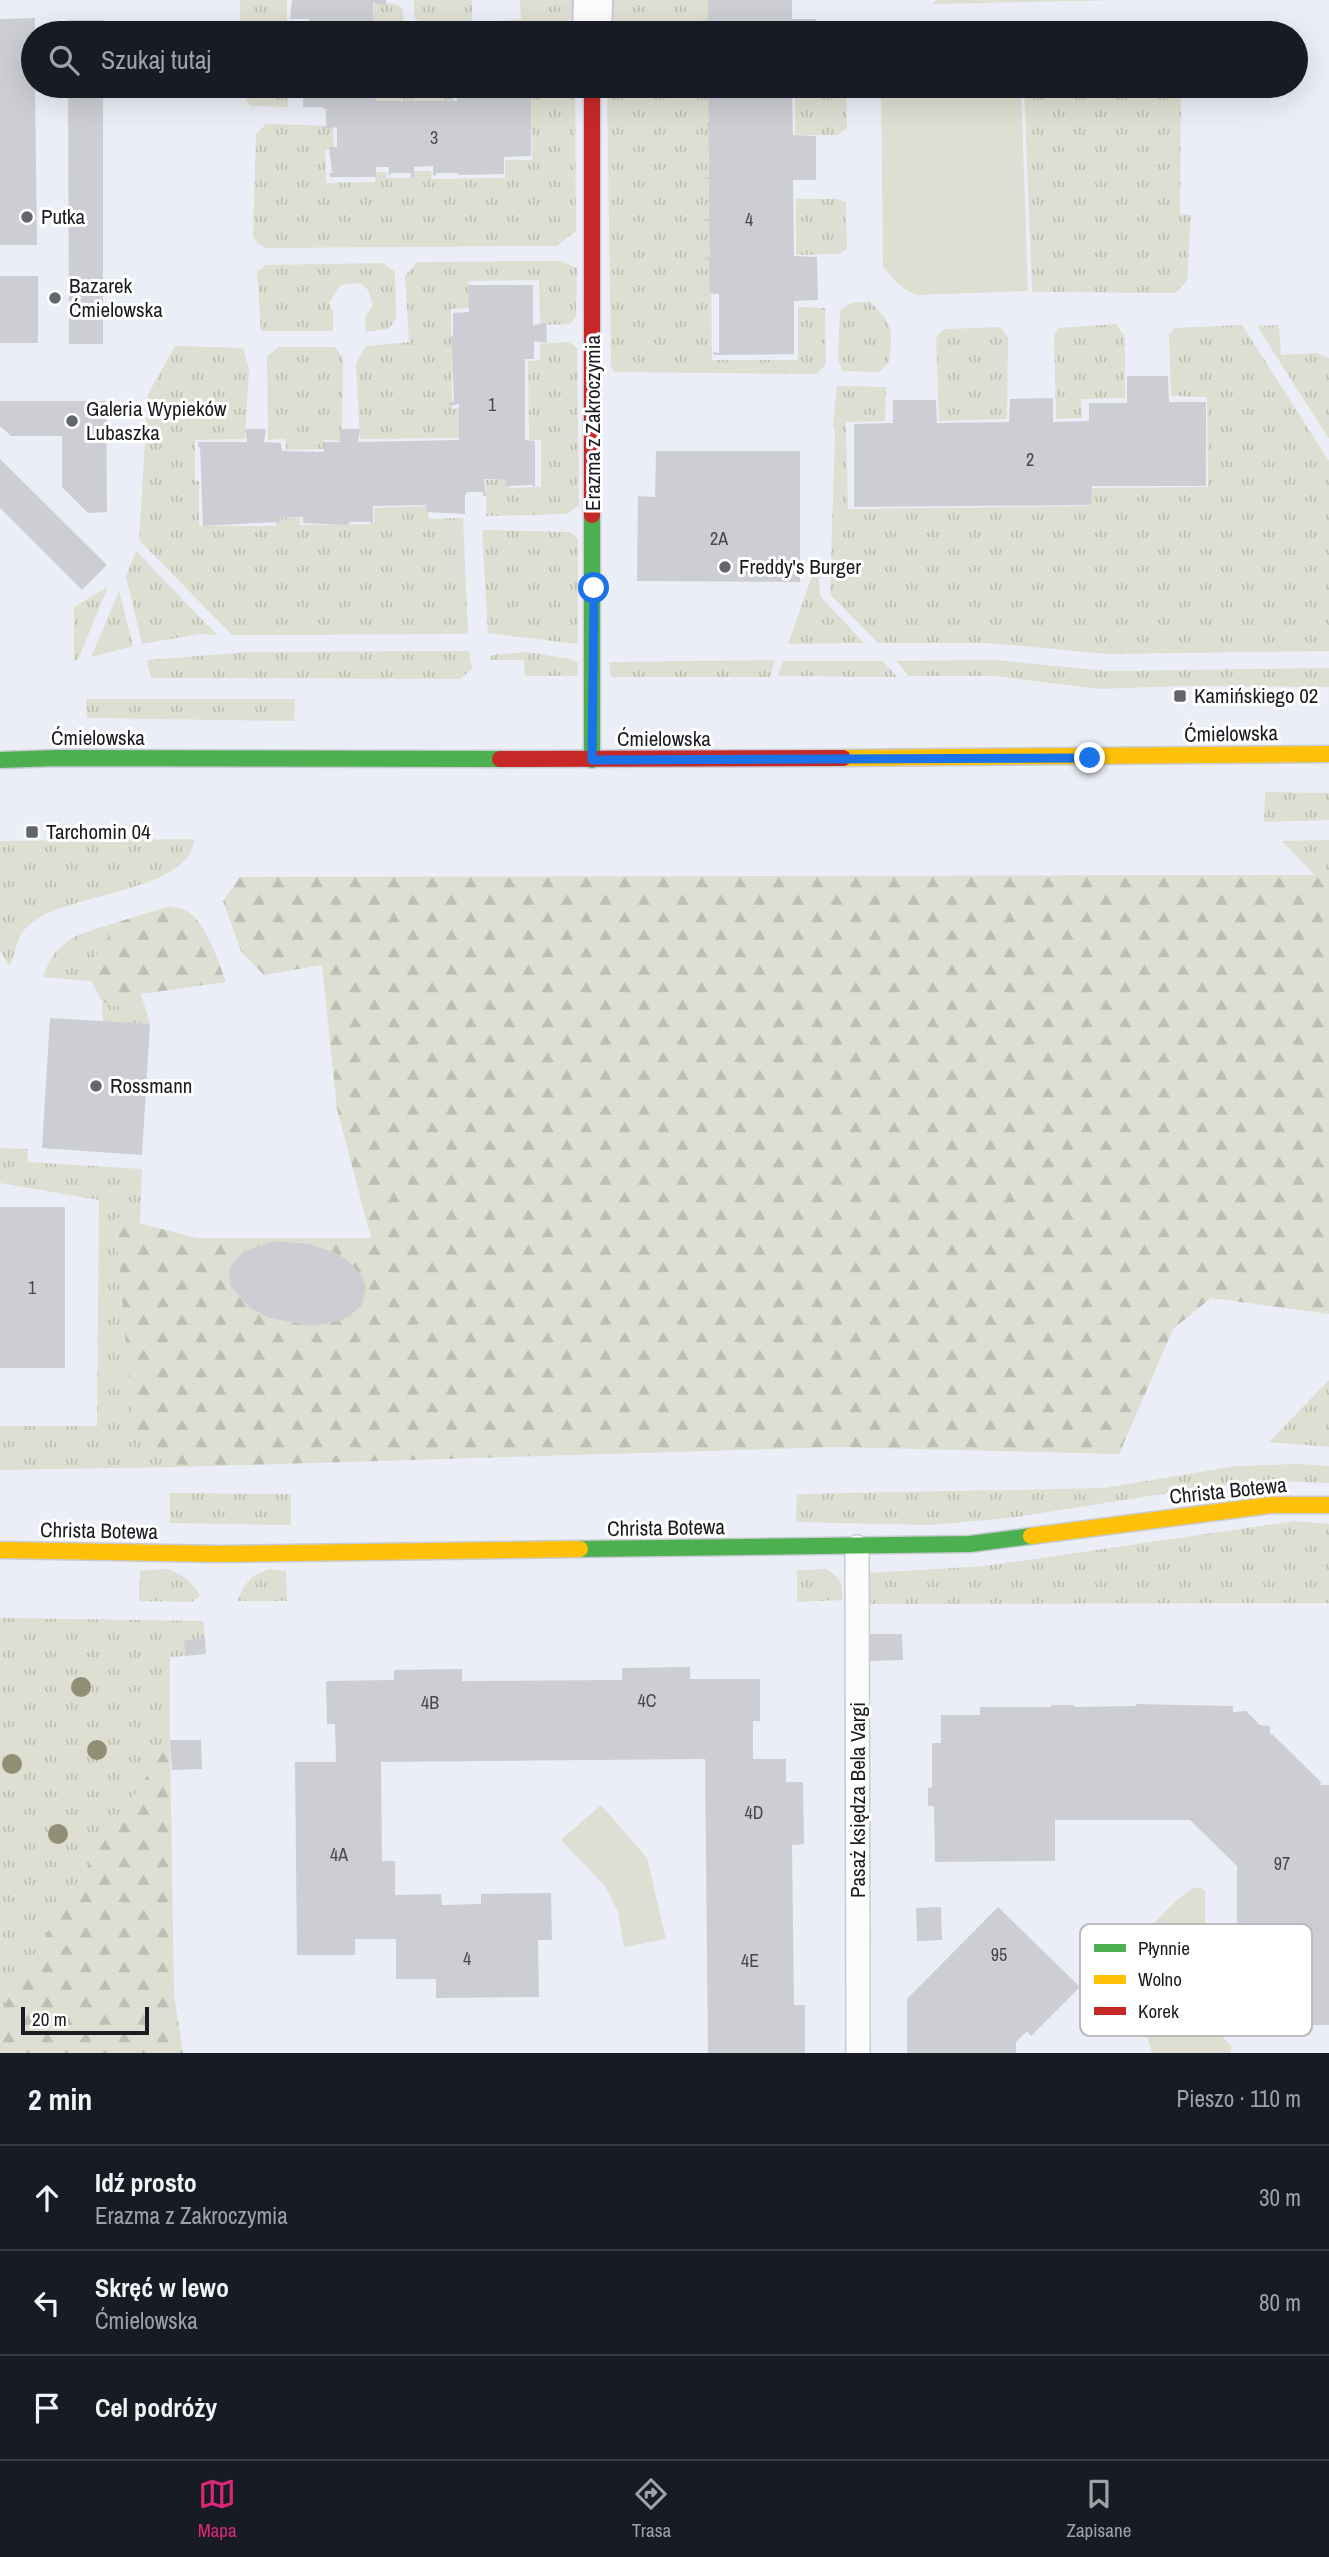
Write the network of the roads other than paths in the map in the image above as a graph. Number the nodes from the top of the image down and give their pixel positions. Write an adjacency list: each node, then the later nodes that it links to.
1 (593, 0): 2 (street)
2 (592, 21)
3 (592, 98): 6 (street, Erazma z Zakroczymia)
4 (1329, 754): 6 (street, Ćmielowska)
5 (0, 760): 6 (street, Ćmielowska)
6 (592, 760)
7 (1329, 1504): 8 (street, Christa Botewa)
8 (857, 1547): 9 (street, Christa Botewa); 10 (lane, Pasaż księdza Bela Vargi)
9 (0, 1550)
10 (858, 2053)

